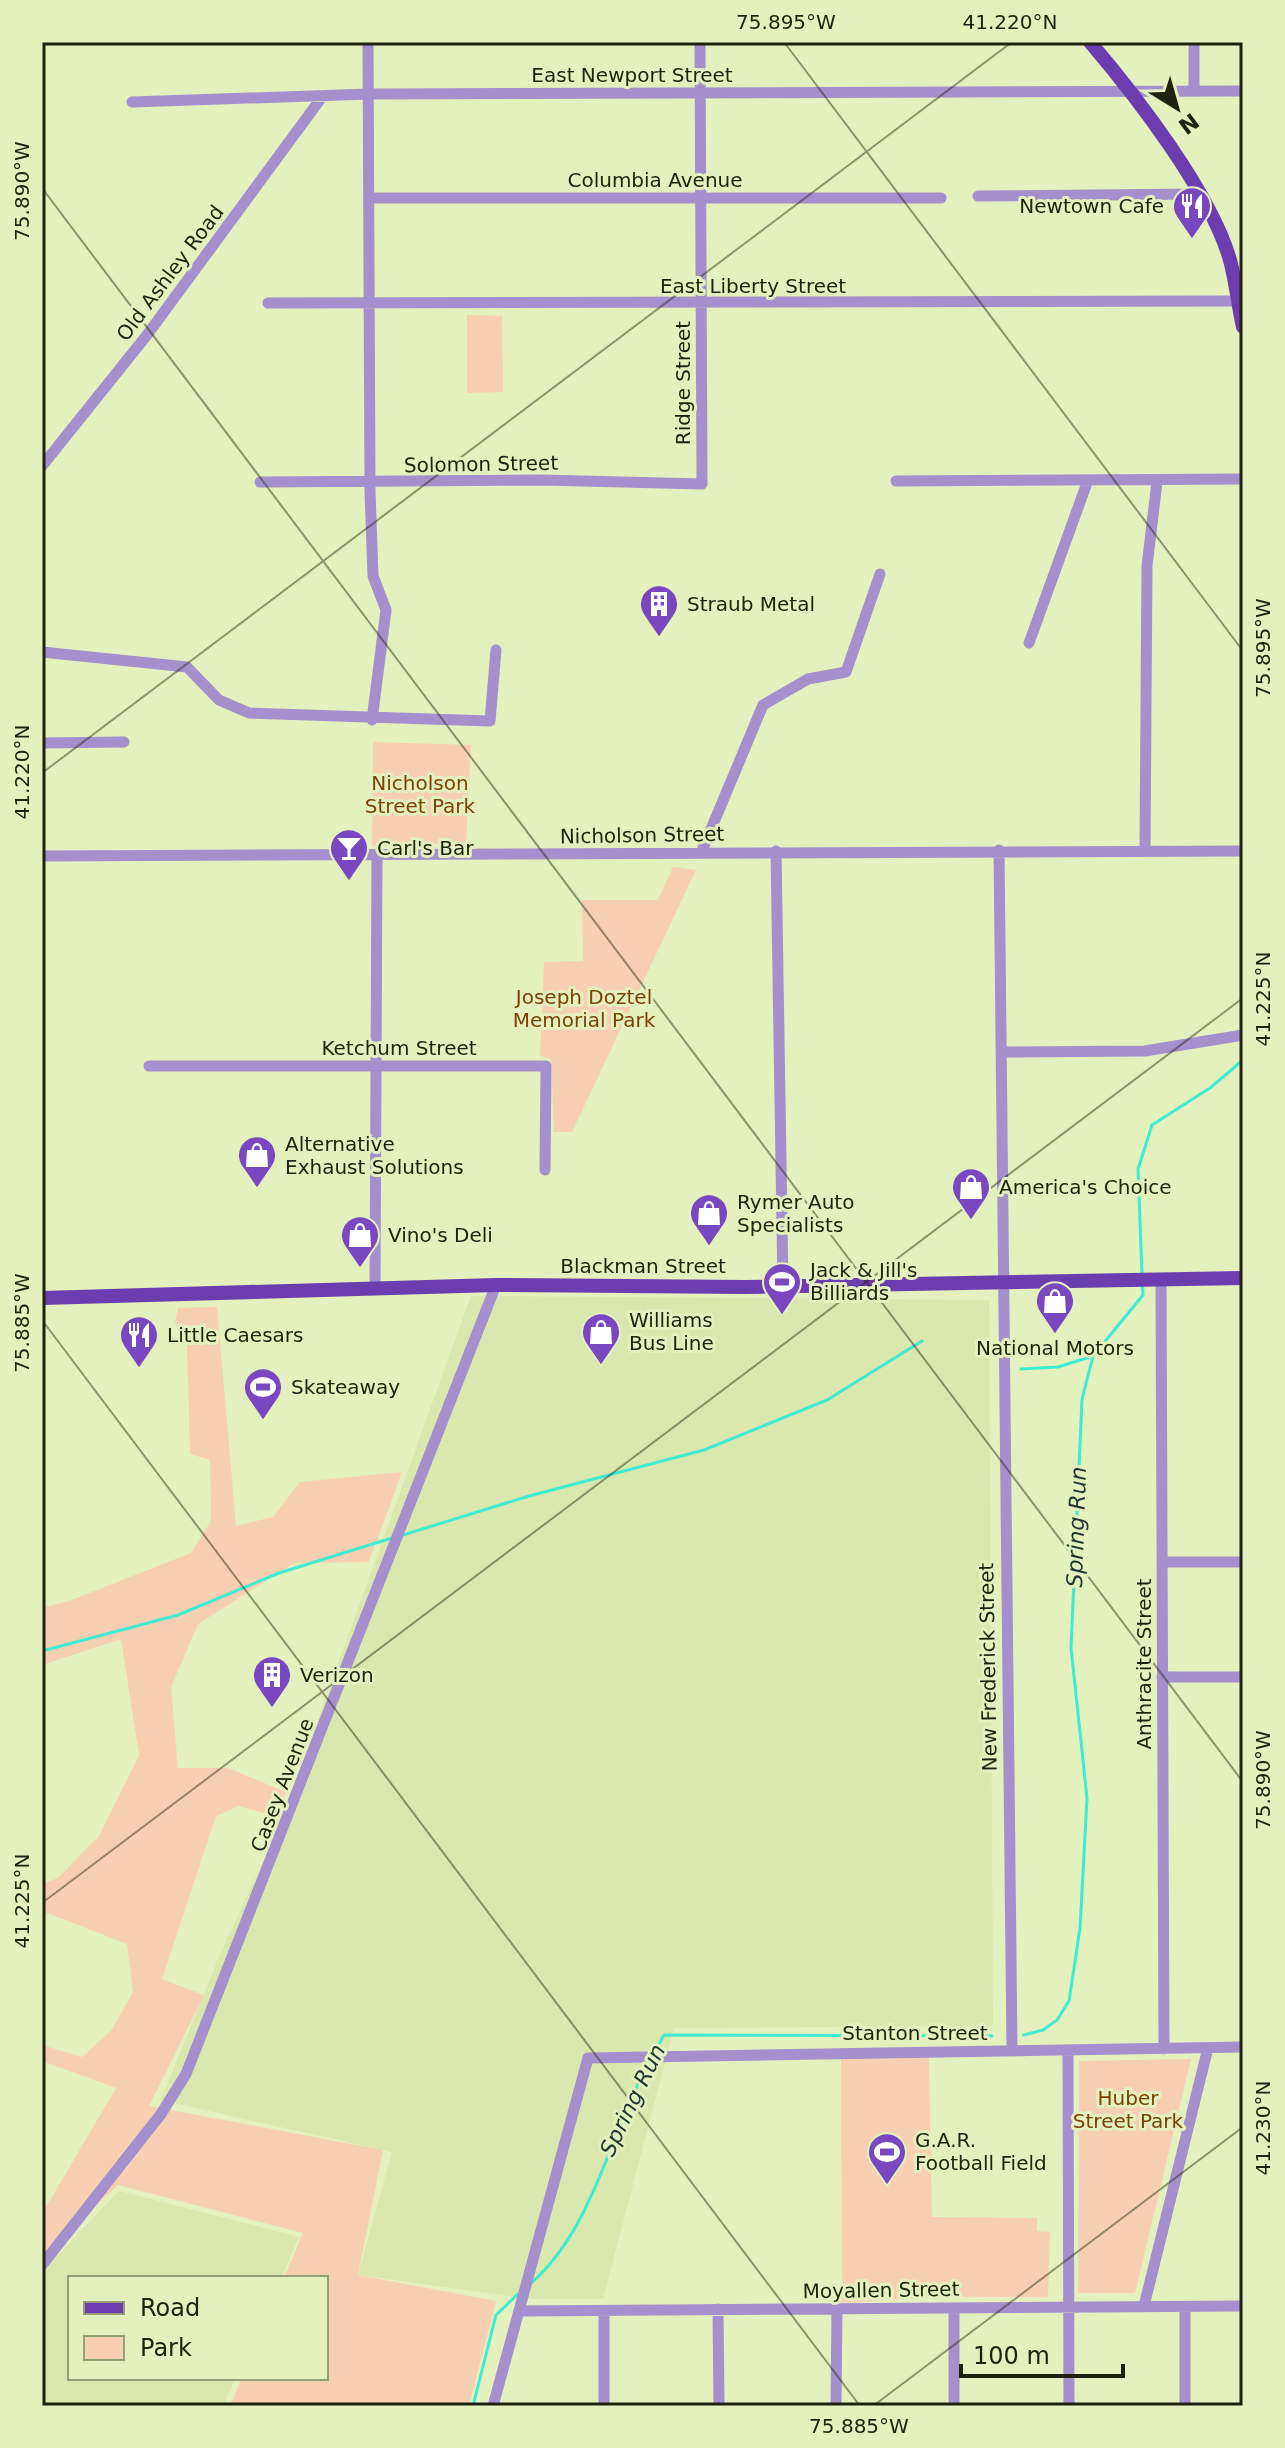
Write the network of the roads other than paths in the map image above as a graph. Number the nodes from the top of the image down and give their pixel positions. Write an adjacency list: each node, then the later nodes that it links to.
1 (368, 42): 9 (street)
2 (700, 42): 8 (street, Ridge Street)
3 (1090, 42): 5 (main road)
4 (1194, 42): 6 (street)
5 (1132, 91): 6 (street, East Newport Street); 8 (street, East Newport Street); 12 (main road)
6 (1194, 91): 7 (street, East Newport Street)
7 (1243, 91)
8 (700, 93): 9 (street, East Newport Street); 15 (street, Ridge Street)
9 (369, 94): 10 (street, East Newport Street); 14 (street)
10 (322, 97): 11 (street, East Newport Street); 22 (street, Old Ashley Road)
11 (132, 102)
12 (1198, 194): 13 (street); 17 (main road)
13 (978, 196)
14 (369, 198): 15 (street, Columbia Avenue); 19 (street)
15 (699, 198): 16 (street, Columbia Avenue); 20 (street, Ridge Street)
16 (941, 198)
17 (1238, 288): 20 (street, East Liberty Street); 21 (main road)
18 (268, 303): 19 (street, East Liberty Street)
19 (370, 304): 20 (street, East Liberty Street); 28 (street)
20 (701, 304): 29 (street, Ridge Street)
21 (1243, 327)
22 (42, 466)
23 (1243, 479): 27 (street)
24 (1088, 480): 25 (street); 27 (street); 31 (street)
25 (896, 481)
26 (260, 482): 28 (street, Solomon Street)
27 (1157, 482): 38 (street)
28 (370, 483): 29 (street, Solomon Street); 34 (street)
29 (702, 484)
30 (880, 574): 41 (street)
31 (1029, 643)
32 (496, 650): 34 (street)
33 (42, 652): 34 (street)
34 (372, 720)
35 (124, 742): 36 (street)
36 (42, 743)
37 (999, 850): 38 (street, Nicholson Street); 39 (street, Nicholson Street); 45 (street, New Frederick Street)
38 (1145, 850): 40 (street, Nicholson Street)
39 (776, 851): 41 (street, Nicholson Street); 53 (street)
40 (1243, 851)
41 (701, 853): 42 (street, Nicholson Street)
42 (377, 855): 43 (street, Nicholson Street); 47 (street)
43 (42, 856)
44 (1243, 1035): 45 (street)
45 (1001, 1052): 51 (street, New Frederick Street)
46 (149, 1066): 47 (street, Ketchum Street)
47 (376, 1067): 48 (street, Ketchum Street); 54 (street)
48 (545, 1170)
49 (1243, 1278): 50 (main road, Blackman Street)
50 (1148, 1280): 51 (main road, Blackman Street); 56 (street, Anthracite Street)
51 (1002, 1283): 53 (main road, Blackman Street); 63 (street, New Frederick Street)
52 (496, 1285): 53 (main road, Blackman Street); 54 (main road, Blackman Street); 65 (street, Casey Avenue)
53 (783, 1286)
54 (375, 1289): 55 (main road, Blackman Street)
55 (42, 1298)
56 (1162, 1562): 57 (street); 58 (street, Anthracite Street)
57 (1243, 1562)
58 (1162, 1677): 59 (street); 62 (street, Anthracite Street)
59 (1243, 1677)
60 (1243, 2047): 61 (street, Stanton Street)
61 (1208, 2048): 62 (street, Stanton Street); 66 (street)
62 (1164, 2049): 64 (street, Stanton Street)
63 (1012, 2050): 64 (street, Stanton Street); 73 (street, Stanton Street)
64 (1068, 2050): 68 (street)
65 (42, 2265)
66 (1144, 2306): 68 (street, Moyallen Street); 70 (street, Moyallen Street)
67 (1243, 2306): 70 (street, Moyallen Street)
68 (1068, 2307): 69 (street, Moyallen Street); 80 (street)
69 (954, 2308): 72 (street, Moyallen Street); 79 (street)
70 (1185, 2308): 81 (street)
71 (718, 2309): 72 (street, Moyallen Street); 74 (street, Moyallen Street); 77 (street)
72 (837, 2309): 78 (street)
73 (520, 2311): 74 (street, Moyallen Street); 75 (street)
74 (604, 2312): 76 (street)
75 (493, 2406)
76 (604, 2406)
77 (719, 2406)
78 (836, 2406)
79 (954, 2406)
80 (1069, 2406)
81 (1185, 2406)

